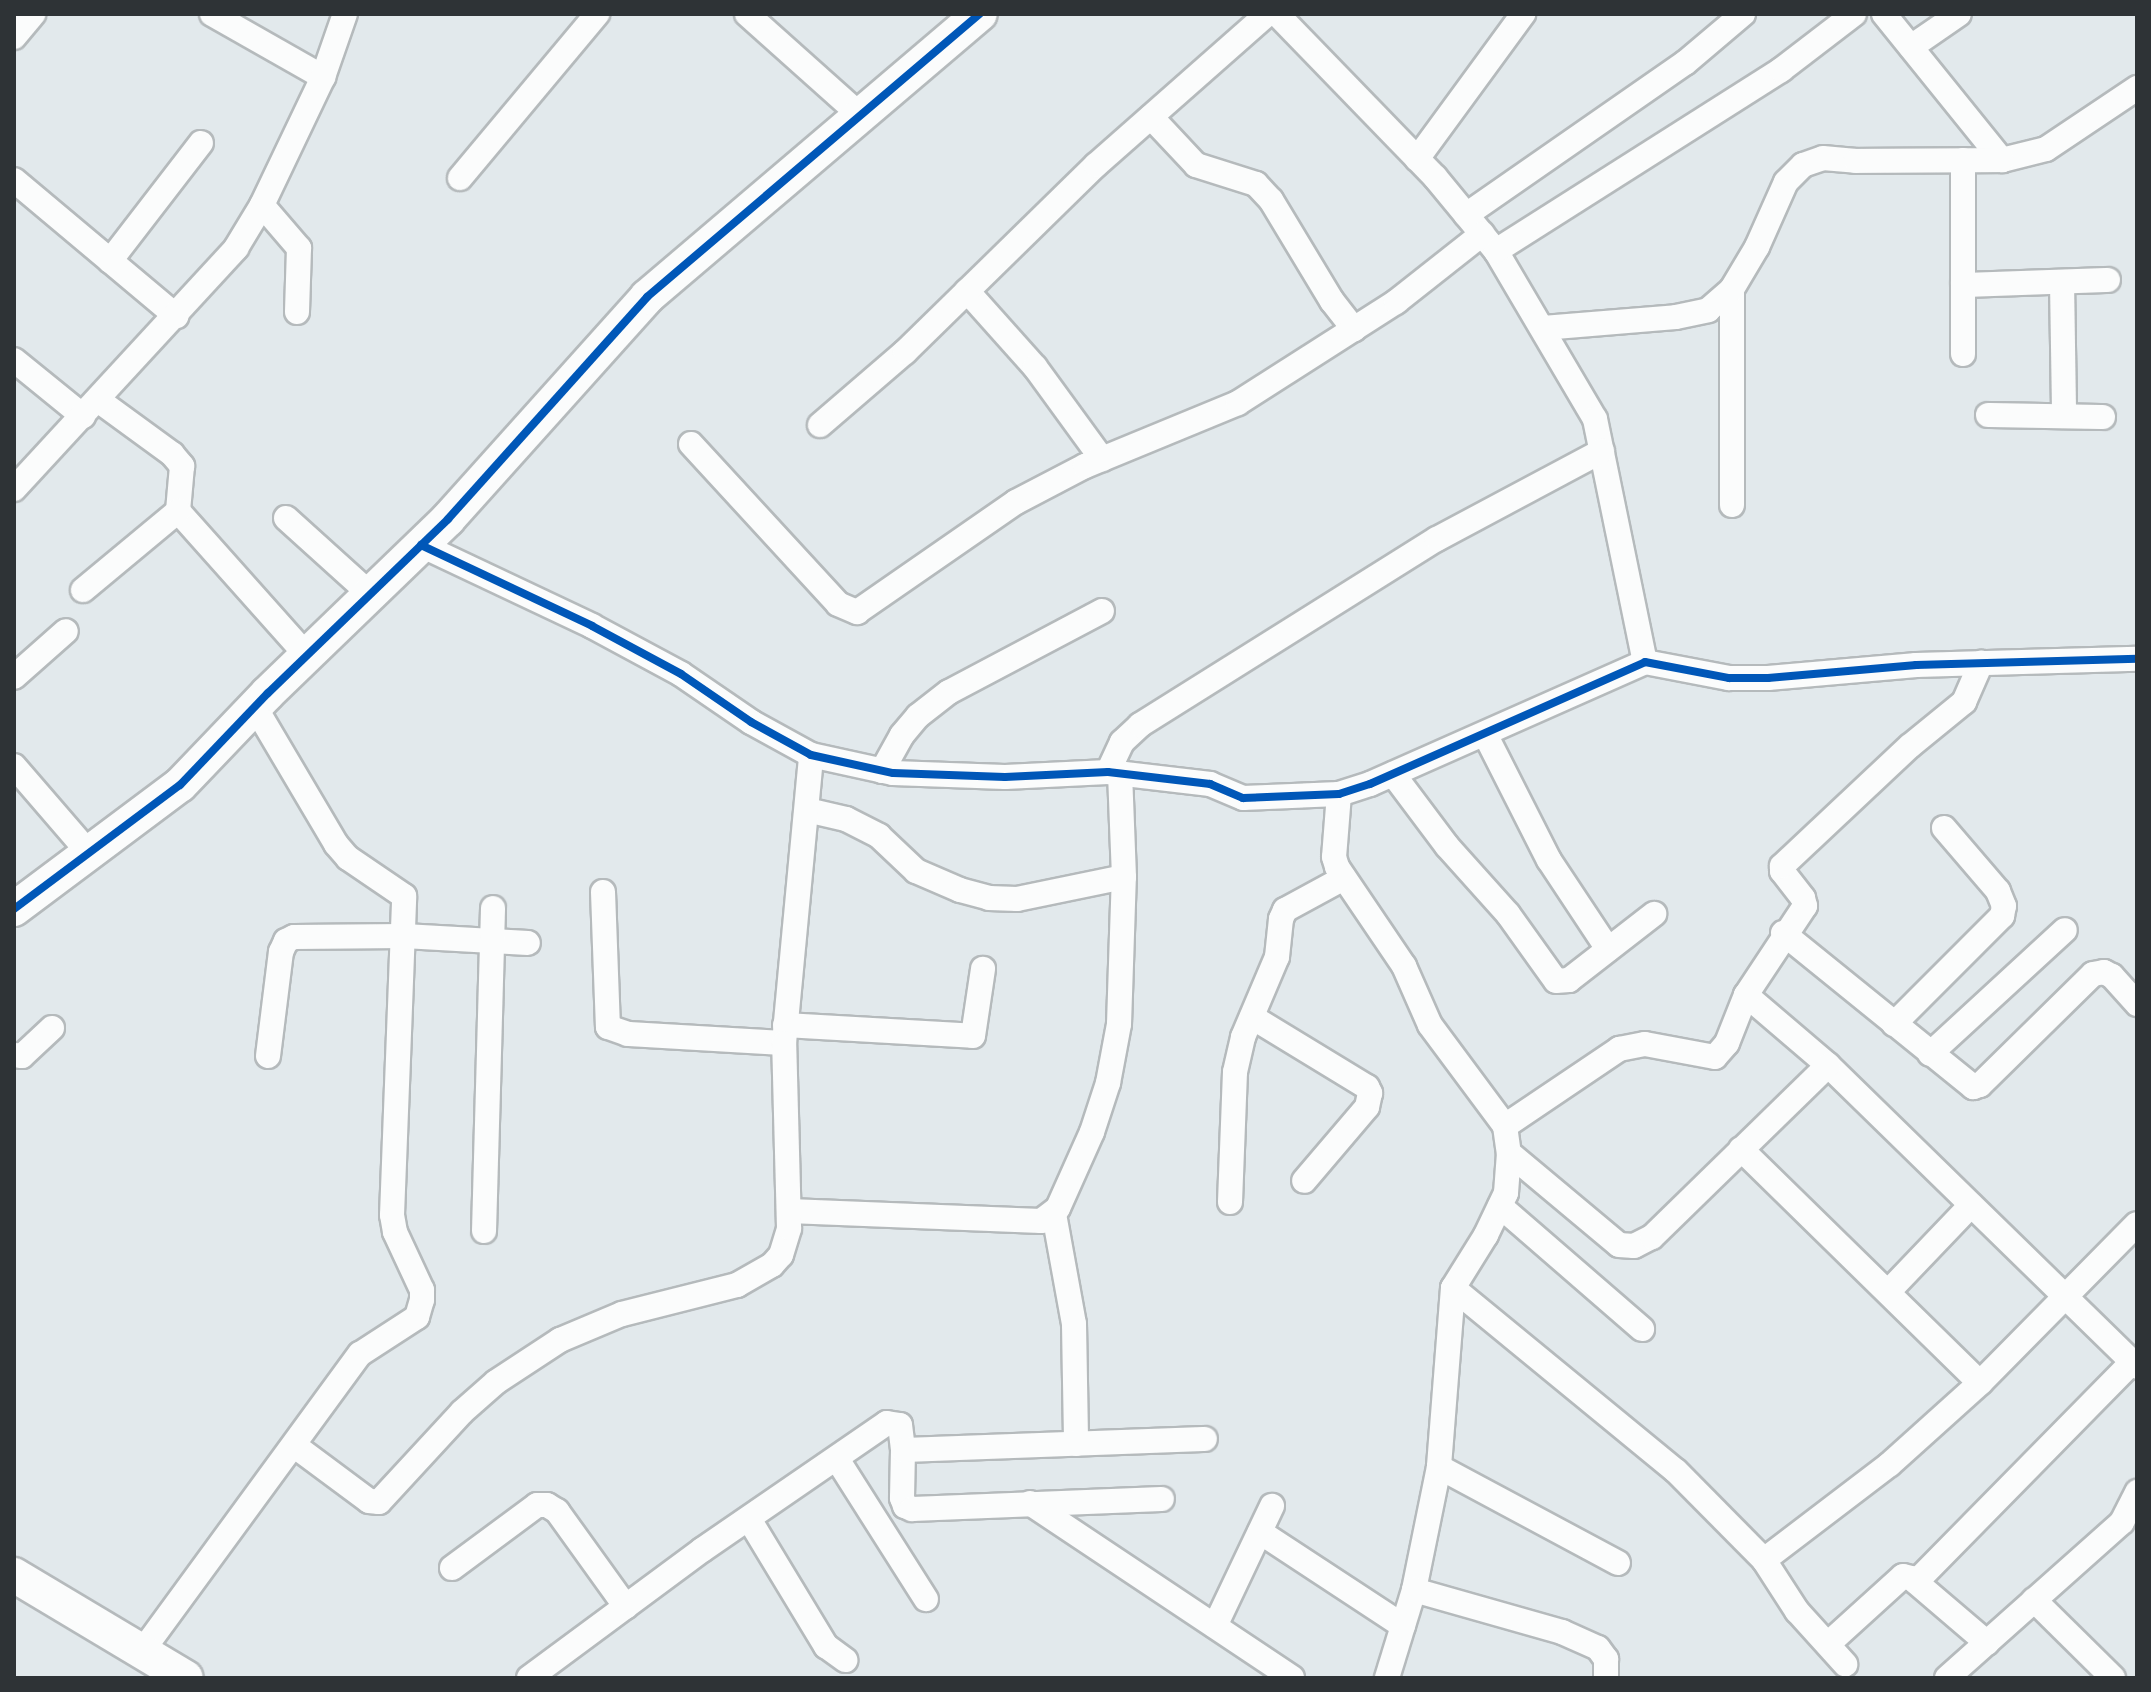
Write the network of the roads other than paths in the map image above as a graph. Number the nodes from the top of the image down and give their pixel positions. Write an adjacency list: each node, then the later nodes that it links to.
1 (33, 14): 14 (street)
2 (212, 14): 16 (street)
3 (345, 14): 16 (street)
4 (597, 14): 24 (street)
5 (747, 14): 18 (street)
6 (980, 14): 18 (street)
7 (1267, 14): 19 (street)
8 (1277, 14): 21 (street)
9 (1523, 14): 21 (street)
10 (1743, 14): 27 (street)
11 (1854, 14): 28 (street)
12 (1884, 14): 15 (street)
13 (1959, 14): 15 (street)
14 (14, 37)
15 (1911, 47): 23 (street)
16 (323, 77): 26 (street)
17 (2137, 88): 23 (street)
18 (860, 115): 53 (street)
19 (1151, 117): 34 (street); 38 (street)
20 (201, 143): 29 (street)
21 (1417, 159): 27 (street)
22 (1963, 160): 23 (street); 32 (street); 33 (street)
23 (2002, 160)
24 (460, 178)
25 (14, 180): 29 (street)
26 (262, 205): 35 (street); 36 (street)
27 (1466, 215): 28 (street)
28 (1489, 242): 37 (street); 38 (street)
29 (110, 261): 36 (street)
30 (2108, 280): 31 (street)
31 (2062, 282): 32 (street); 43 (street)
32 (1963, 285): 39 (street)
33 (1732, 289): 37 (street); 50 (street)
34 (967, 291): 45 (street); 48 (street)
35 (297, 312)
36 (176, 316): 41 (street)
37 (1543, 328): 47 (street)
38 (1354, 329): 48 (street)
39 (1963, 354)
40 (14, 360): 41 (street)
41 (90, 408): 49 (street); 51 (street)
42 (1988, 415): 43 (street)
43 (2064, 416): 44 (street)
44 (2103, 417)
45 (820, 425)
46 (691, 444): 48 (street)
47 (1602, 451): 60 (street); 68 (street)
48 (1102, 459)
49 (14, 489)
50 (1732, 505)
51 (178, 511): 54 (street); 58 (street)
52 (286, 518): 55 (street)
53 (421, 545): 55 (street); 65 (street)
54 (83, 590)
55 (370, 594): 58 (street)
56 (1102, 611): 67 (street)
57 (66, 631): 62 (street)
58 (307, 656): 63 (street)
59 (2137, 659): 61 (street)
60 (1645, 662): 61 (street); 64 (street)
61 (1981, 663): 81 (street)
62 (14, 677)
63 (255, 707): 73 (street); 82 (street)
64 (1485, 734): 69 (street); 85 (street)
65 (811, 755): 67 (street); 71 (street)
66 (14, 766): 73 (street)
67 (882, 771): 68 (street)
68 (1114, 772): 70 (street); 74 (street)
69 (1393, 774): 70 (street); 85 (street)
70 (1339, 794): 75 (street)
71 (807, 810): 74 (street); 92 (street)
72 (1944, 828): 90 (street)
73 (89, 853): 78 (street)
74 (1124, 877): 105 (street)
75 (1344, 878): 89 (street); 97 (street)
76 (603, 892): 92 (street)
77 (493, 908): 83 (street)
78 (14, 909)
79 (1654, 914): 85 (street)
80 (2065, 930): 93 (street)
81 (1783, 933): 87 (street); 90 (street)
82 (404, 936): 83 (street); 95 (street); 116 (street)
83 (492, 941): 84 (street); 107 (street)
84 (528, 943)
85 (1608, 949)
86 (983, 969): 92 (street)
87 (1746, 995): 96 (street); 97 (street)
88 (2137, 1004): 93 (street)
89 (1252, 1017): 100 (street); 101 (street)
90 (1894, 1024): 93 (street)
91 (52, 1028): 94 (street)
92 (784, 1034): 104 (street)
93 (1930, 1054)
94 (14, 1055)
95 (268, 1056)
96 (1828, 1065): 98 (street); 102 (street)
97 (1505, 1126): 99 (street)
98 (1741, 1149): 99 (street); 109 (street)
99 (1509, 1153): 103 (street)
100 (1304, 1181)
101 (1230, 1202)
102 (1971, 1205): 109 (street); 110 (street)
103 (1500, 1206): 108 (street); 111 (street)
104 (789, 1211): 105 (street); 116 (street)
105 (1054, 1214): 115 (street)
106 (2137, 1224): 110 (street)
107 (484, 1231)
108 (1453, 1288): 119 (street); 126 (street)
109 (1888, 1292): 113 (street)
110 (2067, 1299): 112 (street); 113 (street)
111 (1642, 1329)
112 (2135, 1364): 130 (street)
113 (1980, 1383): 126 (street)
114 (1205, 1439): 115 (street)
115 (1076, 1444): 117 (street)
116 (295, 1446): 139 (street)
117 (903, 1450): 118 (street); 122 (street)
118 (837, 1459): 124 (street); 132 (street)
119 (1439, 1467): 127 (street); 131 (street)
120 (2137, 1492): 133 (street)
121 (1162, 1499): 122 (street)
122 (1030, 1503): 135 (street)
123 (1272, 1506): 125 (street)
124 (749, 1519): 134 (street); 140 (street)
125 (1260, 1532): 135 (street); 136 (street)
126 (1764, 1560): 138 (street)
127 (1618, 1563)
128 (452, 1568): 134 (street)
129 (14, 1575): 139 (street)
130 (1916, 1582): 137 (street); 138 (street)
131 (1414, 1590): 136 (street); 146 (street)
132 (926, 1599)
133 (2034, 1600): 137 (street); 148 (street)
134 (626, 1607): 143 (street)
135 (1215, 1626): 144 (street)
136 (1403, 1626): 145 (street)
137 (1987, 1643): 147 (street)
138 (1828, 1644): 141 (street)
139 (143, 1650): 142 (street)
140 (845, 1660)
141 (1845, 1664)
142 (186, 1678)
143 (529, 1678)
144 (1292, 1678)
145 (1387, 1678)
146 (1606, 1678)
147 (1947, 1678)
148 (2113, 1678)

